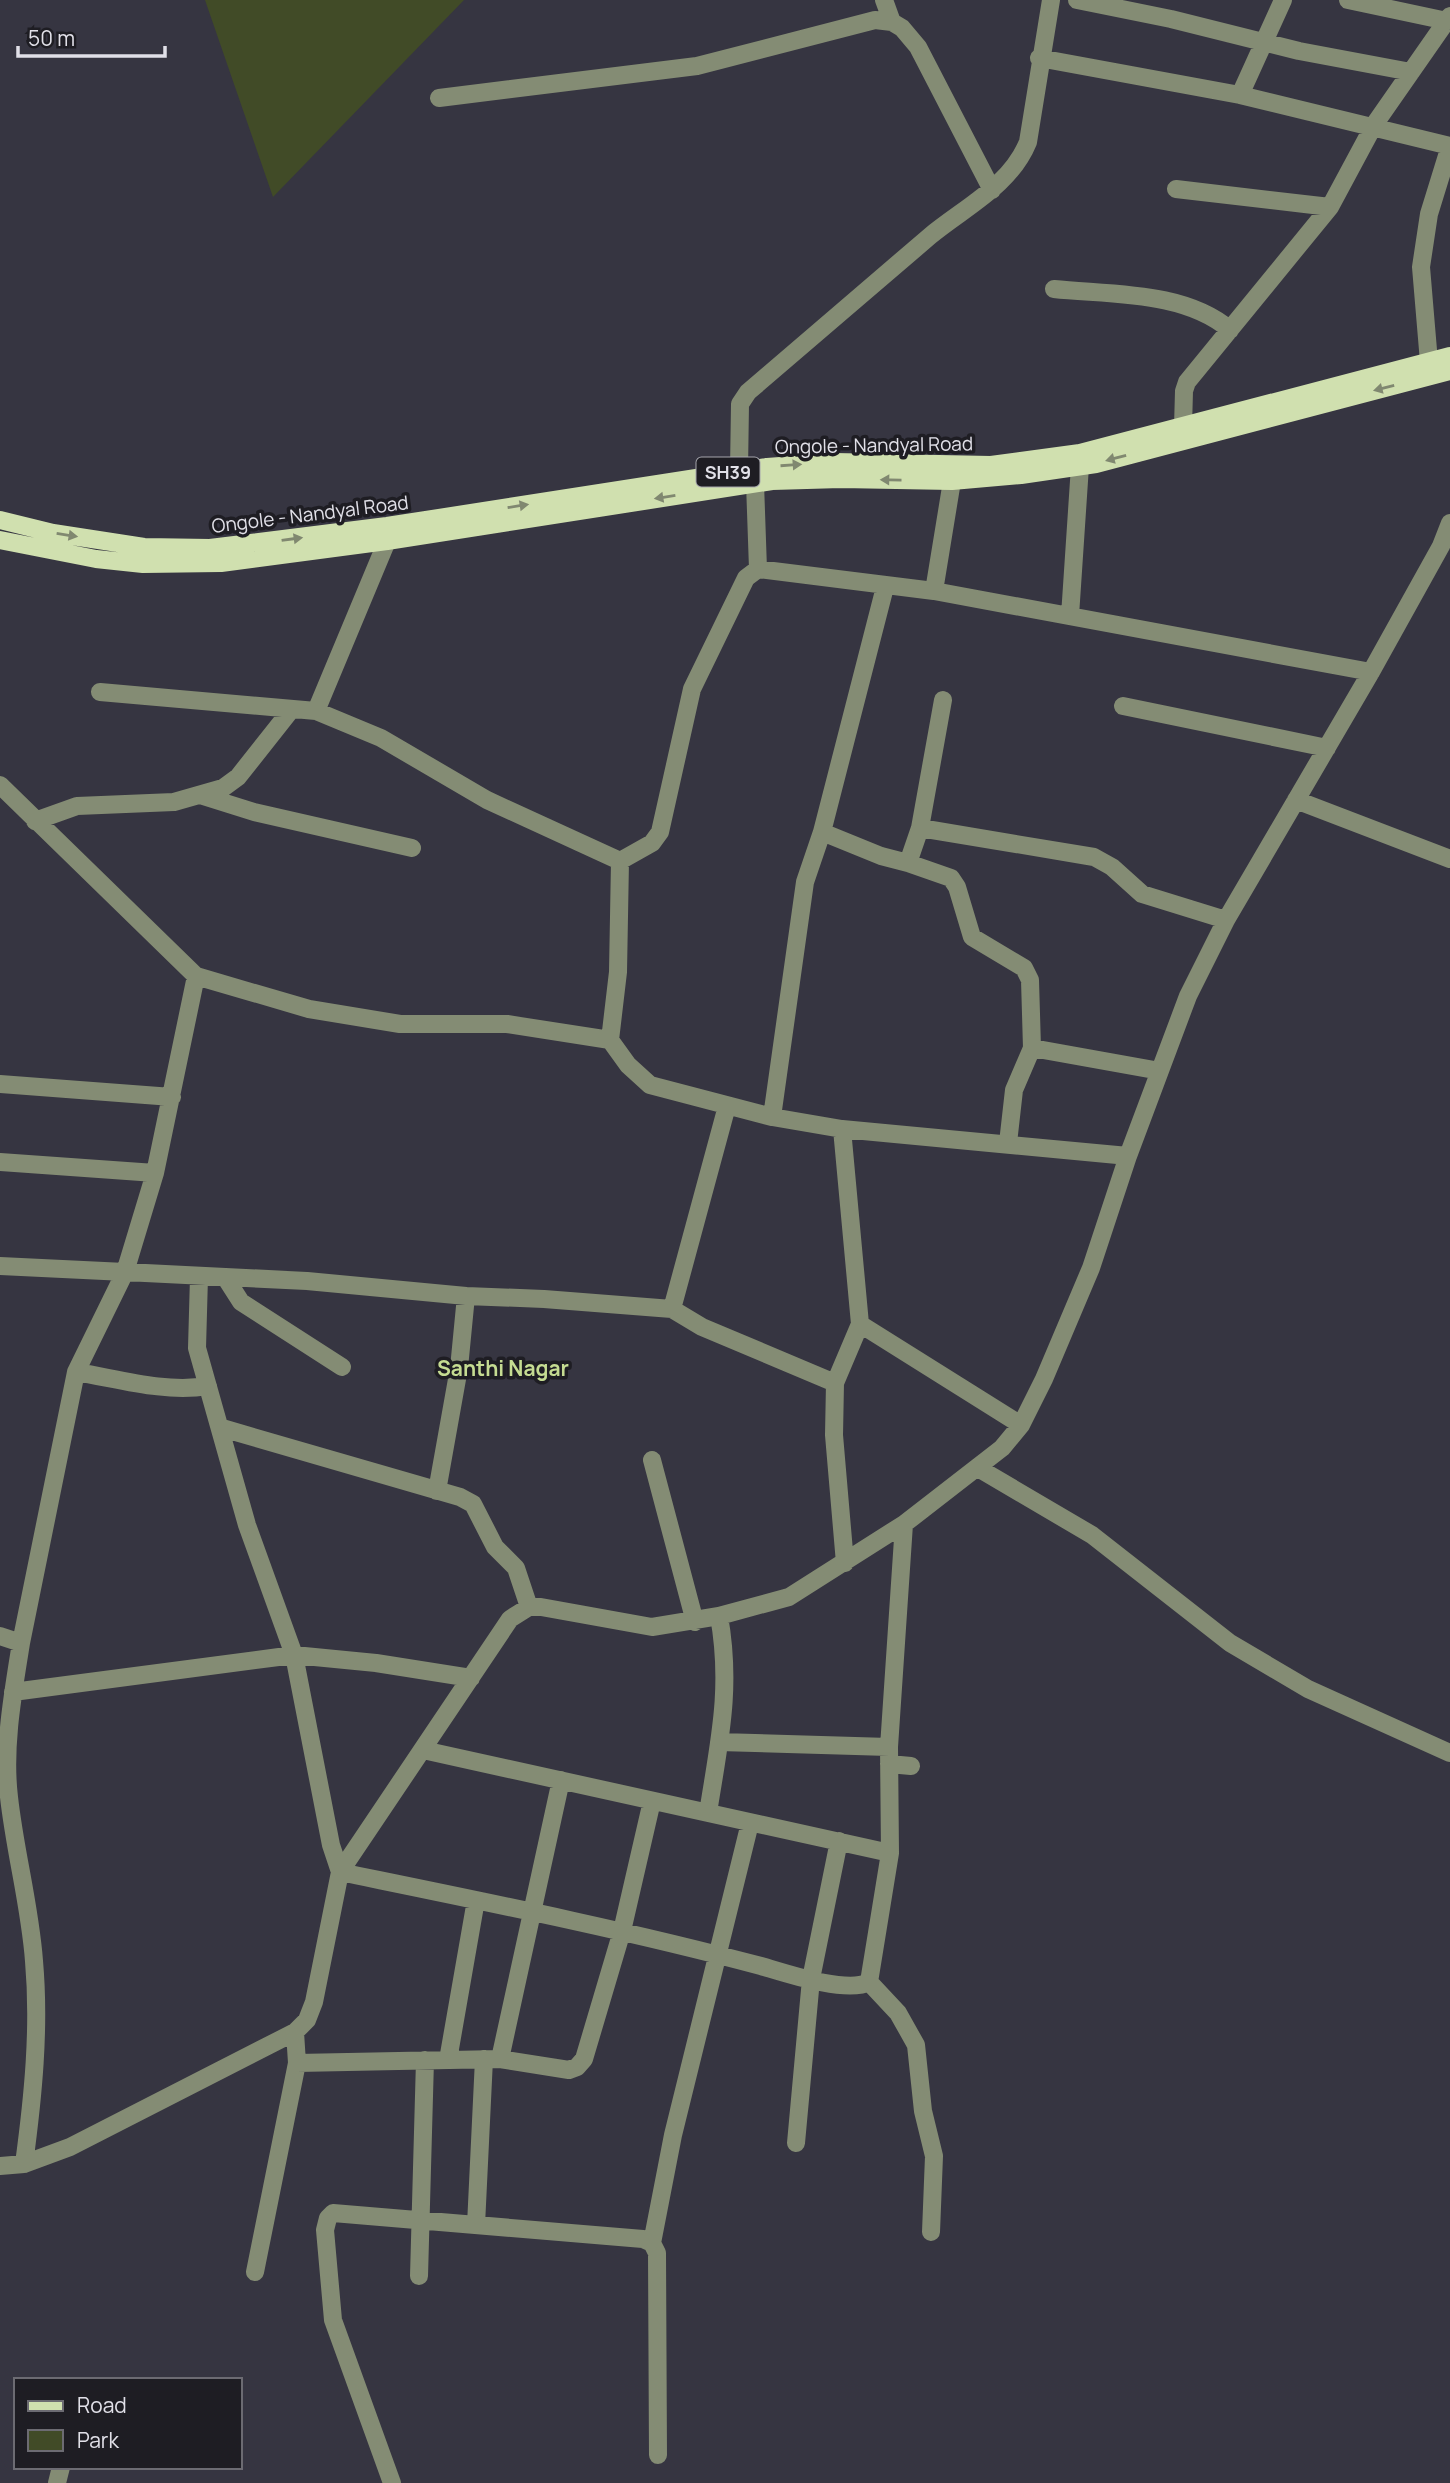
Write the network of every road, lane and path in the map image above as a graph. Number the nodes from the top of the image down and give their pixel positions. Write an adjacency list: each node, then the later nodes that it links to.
1 (884, 0): 7 (street)
2 (1051, 0): 9 (street)
3 (1077, 0): 8 (street)
4 (1283, 0): 8 (street)
5 (1348, 0): 6 (street)
6 (1448, 18): 10 (street)
7 (891, 22): 12 (street); 16 (street)
8 (1262, 41): 10 (street); 11 (street)
9 (1040, 58): 11 (street); 16 (street)
10 (1411, 72): 13 (street)
11 (1240, 94): 13 (street)
12 (439, 98)
13 (1374, 125): 14 (street); 17 (street)
14 (1450, 146): 20 (street)
15 (1176, 189): 17 (street)
16 (992, 190): 24 (street)
17 (1330, 207): 19 (street)
18 (1054, 289): 19 (street)
19 (1230, 330): 22 (street)
20 (1429, 362): 21 (main road, Ongole - Nandyal Road / SH39); 22 (main road, Ongole - Nandyal Road / SH39)
21 (1449, 371): 23 (main road, Ongole - Nandyal Road / SH39, one-way to 23)
22 (1183, 426): 24 (main road, Ongole - Nandyal Road / SH39, one-way to 22)
23 (1080, 466): 25 (main road, Ongole - Nandyal Road / SH39); 34 (street)
24 (739, 470): 27 (main road, Ongole - Nandyal Road / SH39, one-way to 24)
25 (952, 481): 26 (main road, Ongole - Nandyal Road / SH39, one-way to 26); 33 (street)
26 (755, 483): 30 (main road, Ongole - Nandyal Road / SH39, one-way to 30); 31 (street)
27 (0, 520)
28 (1450, 523): 35 (street)
29 (0, 540): 30 (main road, Ongole - Nandyal Road / SH39)
30 (387, 541): 40 (street)
31 (758, 569): 32 (street); 50 (street)
32 (885, 587): 33 (street); 47 (street)
33 (934, 591): 34 (street)
34 (1070, 616): 35 (street)
35 (1371, 672): 41 (street)
36 (100, 692): 39 (street)
37 (943, 699): 46 (street)
38 (1123, 706): 41 (street)
39 (291, 710): 40 (street); 43 (street)
40 (316, 711): 50 (street)
41 (1327, 748): 44 (street)
42 (0, 785): 45 (street)
43 (203, 796): 45 (street); 48 (street)
44 (1296, 800): 49 (street); 52 (street)
45 (36, 821): 53 (street)
46 (920, 828): 51 (street); 52 (street)
47 (822, 832): 51 (street); 60 (street)
48 (412, 848)
49 (1450, 859)
50 (620, 861): 54 (street)
51 (908, 863): 55 (street)
52 (1226, 920): 56 (street)
53 (196, 976): 54 (street); 58 (street)
54 (610, 1040): 59 (street)
55 (1032, 1048): 56 (street); 62 (street)
56 (1160, 1071): 63 (street)
57 (0, 1084): 58 (street)
58 (172, 1097): 65 (street)
59 (727, 1106): 60 (street); 71 (street)
60 (772, 1117): 61 (street)
61 (842, 1129): 62 (street); 72 (street)
62 (1009, 1143): 63 (street)
63 (1128, 1156): 77 (street)
64 (0, 1162): 65 (street)
65 (155, 1173): 67 (street)
66 (0, 1266): 67 (street)
67 (125, 1272): 68 (street); 74 (street)
68 (199, 1277): 69 (street); 76 (street)
69 (225, 1277): 70 (street); 73 (street)
70 (466, 1296): 71 (street); 81 (street)
71 (672, 1309): 75 (street)
72 (860, 1324): 75 (street); 77 (street)
73 (342, 1367)
74 (76, 1372): 76 (street); 88 (street)
75 (835, 1383): 83 (street)
76 (208, 1386): 78 (street)
77 (1021, 1425): 80 (street)
78 (222, 1428): 81 (street); 89 (street)
79 (652, 1460): 86 (street)
80 (978, 1468): 82 (street); 94 (street)
81 (437, 1491): 84 (street)
82 (904, 1524): 83 (street); 95 (street)
83 (845, 1563): 85 (street)
84 (529, 1607): 86 (street); 90 (street)
85 (719, 1616): 86 (street); 92 (street)
86 (695, 1622)
87 (0, 1636): 88 (street)
88 (21, 1643): 91 (street)
89 (294, 1655): 90 (street); 91 (street); 103 (street)
90 (471, 1678): 93 (street)
91 (13, 1692): 116 (street)
92 (719, 1742): 95 (street); 99 (street)
93 (424, 1750): 97 (street); 103 (street)
94 (1450, 1753)
95 (889, 1756): 96 (street); 102 (street)
96 (911, 1766)
97 (561, 1780): 98 (street); 105 (street)
98 (652, 1801): 99 (street); 106 (street)
99 (708, 1814): 100 (street)
100 (750, 1823): 101 (street); 107 (street)
101 (839, 1842): 102 (street); 108 (street)
102 (890, 1853): 109 (street)
103 (340, 1872): 104 (street); 110 (street)
104 (476, 1900): 105 (street); 113 (street)
105 (533, 1911): 106 (street); 111 (street)
106 (622, 1931): 107 (street); 111 (street)
107 (718, 1954): 108 (street); 121 (street)
108 (811, 1979): 109 (street); 115 (street)
109 (869, 1982): 120 (street)
110 (295, 2032): 114 (street); 116 (street)
111 (491, 2059): 113 (street); 119 (street)
112 (425, 2060): 113 (street); 114 (street); 118 (street)
113 (448, 2060)
114 (297, 2063): 122 (street)
115 (796, 2143)
116 (24, 2164): 117 (street)
117 (0, 2166)
118 (421, 2220): 119 (street); 123 (street); 125 (street)
119 (476, 2225): 121 (street)
120 (931, 2232)
121 (652, 2243): 124 (street)
122 (255, 2272)
123 (419, 2276)
124 (658, 2455)
125 (392, 2483)

